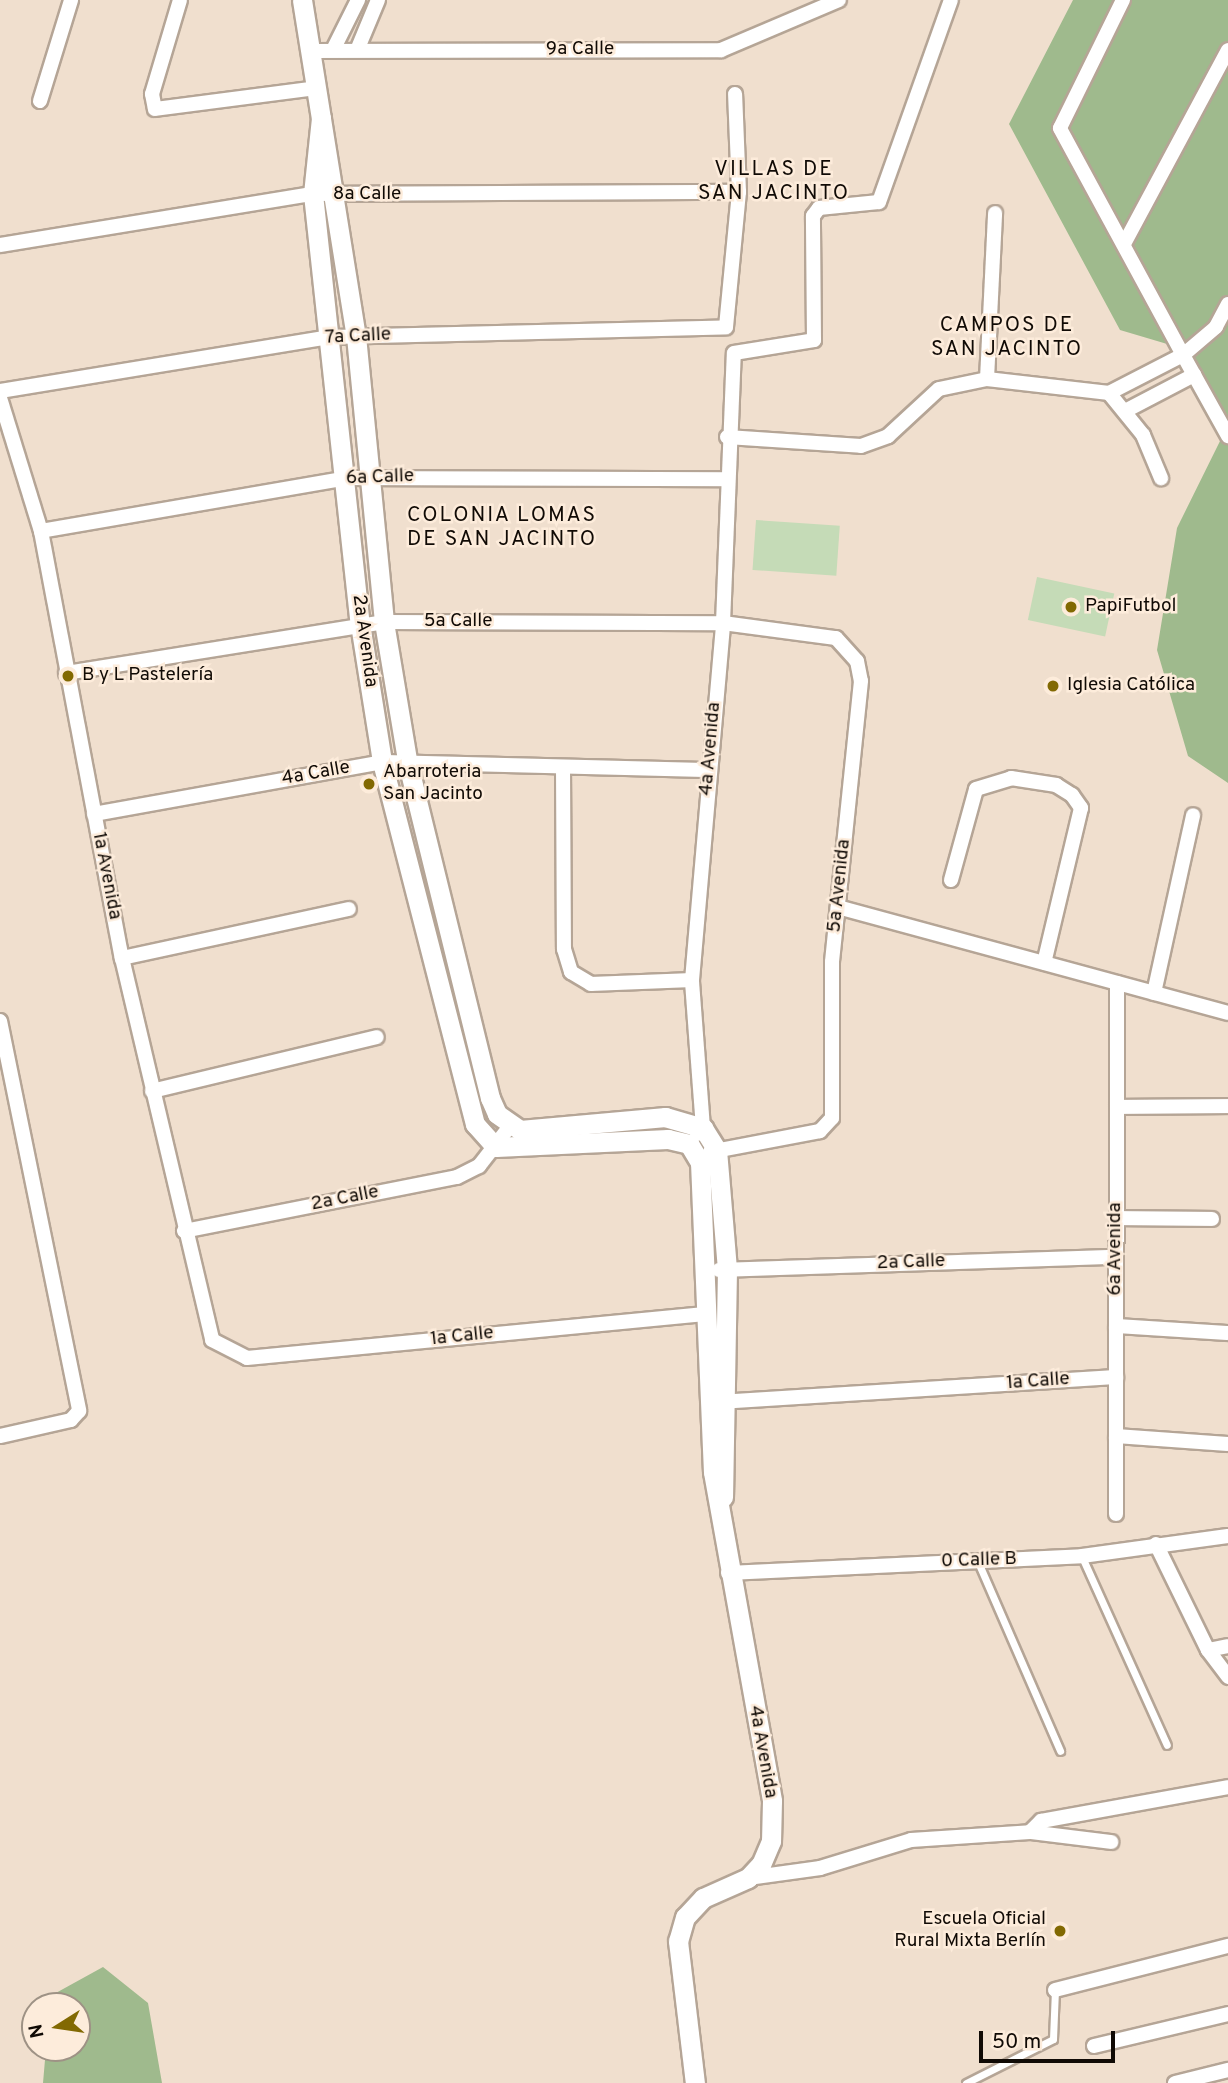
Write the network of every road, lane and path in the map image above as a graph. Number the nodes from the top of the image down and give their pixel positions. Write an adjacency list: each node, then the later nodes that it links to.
1 (71, 0): 15 (street)
2 (180, 0): 13 (street)
3 (358, 0): 9 (street)
4 (378, 0): 10 (street)
5 (839, 0): 10 (street, 9a Calle)
6 (951, 0): 34 (street, 4a Avenida)
7 (1123, 0): 21 (street)
8 (302, 1): 12 (street, 2a Avenida)
9 (334, 48): 10 (street, 9a Calle); 12 (street, 9a Calle)
10 (358, 48)
11 (1228, 50): 21 (street)
12 (312, 51): 13 (street, 2a Avenida)
13 (317, 88): 16 (street, 2a Avenida)
14 (735, 94): 17 (street)
15 (40, 101)
16 (321, 118): 18 (street, 2a Avenida); 19 (street, 2a Avenida)
17 (739, 192): 19 (street, 8a Calle); 24 (street, 7a Calle)
18 (313, 194): 19 (street, 8a Calle); 22 (street, 8a Calle); 25 (street, 2a Avenida)
19 (335, 196): 24 (street, 2a Avenida)
20 (995, 213): 28 (street)
21 (1124, 244): 26 (street)
22 (0, 245)
23 (1228, 304): 26 (street)
24 (356, 336): 25 (street, 7a Calle); 35 (street, 2a Avenida)
25 (330, 337): 29 (street, 7a Calle); 36 (street, 2a Avenida)
26 (1183, 355): 27 (street); 30 (street)
27 (1194, 374): 32 (street); 33 (street)
28 (987, 379): 30 (street); 34 (street)
29 (0, 391)
30 (1109, 393): 32 (street)
31 (0, 398): 39 (street, 1a Avenida)
32 (1127, 410): 37 (street)
33 (1228, 436)
34 (727, 437): 38 (street, 4a Avenida)
35 (371, 476): 36 (street, 6a Calle); 38 (street, 6a Calle); 40 (street, 2a Avenida)
36 (346, 478): 39 (street, 6a Calle); 42 (street, 2a Avenida)
37 (1161, 478)
38 (724, 479): 41 (street, 4a Avenida)
39 (41, 531): 44 (street, 1a Avenida)
40 (384, 622): 41 (street, 5a Calle); 42 (street, 5a Calle); 45 (street, 2a Avenida)
41 (723, 623): 43 (street, 5a Calle); 48 (street, 4a Avenida)
42 (360, 624): 44 (street, 5a Calle); 46 (street, 2a Avenida)
43 (849, 650): 52 (street, 5a Avenida)
44 (66, 673): 49 (street, 1a Avenida)
45 (407, 760): 46 (street, 4a Calle); 47 (street, 4a Calle); 65 (street, 2a Avenida)
46 (382, 762): 49 (street, 4a Calle); 67 (street, 2a Avenida)
47 (564, 768): 48 (street, 4a Calle); 56 (street)
48 (708, 771): 56 (street, 4a Avenida)
49 (94, 814): 54 (street, 1a Avenida)
50 (1193, 815): 58 (street)
51 (951, 880): 55 (street)
52 (838, 907): 55 (street); 68 (street, 5a Avenida)
53 (349, 909): 54 (street)
54 (122, 958): 62 (street, 1a Avenida)
55 (1044, 964): 57 (street)
56 (692, 980): 66 (street, 4a Avenida)
57 (1117, 983): 58 (street); 64 (street, 6a Avenida)
58 (1154, 993): 59 (street)
59 (1228, 1013)
60 (0, 1021): 81 (street)
61 (376, 1037): 62 (street)
62 (152, 1091): 71 (street, 1a Avenida)
63 (1228, 1106): 64 (street)
64 (1117, 1107): 69 (street, 6a Avenida)
65 (510, 1126): 66 (street); 67 (street, 2a Calle)
66 (703, 1128): 68 (street)
67 (496, 1147): 68 (street); 71 (street, 2a Calle)
68 (701, 1153): 73 (street, 4a Avenida); 74 (street, 4a Avenida)
69 (1116, 1219): 70 (street); 72 (street, 6a Avenida)
70 (1212, 1219)
71 (184, 1231): 78 (street, 1a Avenida)
72 (1116, 1257): 73 (street, 2a Calle); 76 (street, 6a Avenida)
73 (727, 1269): 74 (street, 2a Calle); 80 (street, 4a Avenida)
74 (705, 1270): 75 (street, 4a Avenida)
75 (705, 1314): 78 (street, 1a Calle); 80 (street, 4a Avenida)
76 (1116, 1326): 77 (street); 79 (street, 6a Avenida)
77 (1228, 1333)
78 (221, 1350)
79 (1116, 1377): 80 (street, 1a Calle); 82 (street, 6a Avenida)
80 (719, 1402): 89 (street, 4a Avenida)
81 (0, 1436)
82 (1116, 1436): 83 (street); 84 (street, 6a Avenida)
83 (1228, 1444)
84 (1116, 1514)
85 (1228, 1536): 86 (street, 0 Calle B)
86 (1156, 1544): 87 (street, 0 Calle B); 91 (street)
87 (1082, 1556): 88 (street, 0 Calle B); 93 (lane)
88 (978, 1562): 89 (street, 0 Calle B); 94 (lane)
89 (729, 1573): 98 (street, 4a Avenida)
90 (1228, 1646): 91 (street)
91 (1208, 1650): 92 (street)
92 (1228, 1677)
93 (1167, 1745)
94 (1060, 1751)
95 (1228, 1787): 96 (street)
96 (1030, 1832): 97 (street); 98 (street)
97 (1111, 1842)
98 (748, 1878): 104 (street)
99 (1228, 1946): 100 (street)
100 (1055, 1990): 105 (lane)
101 (1228, 2014): 102 (street)
102 (1094, 2046)
103 (1228, 2070): 106 (street)
104 (695, 2083)
105 (966, 2083)
106 (1175, 2083)

